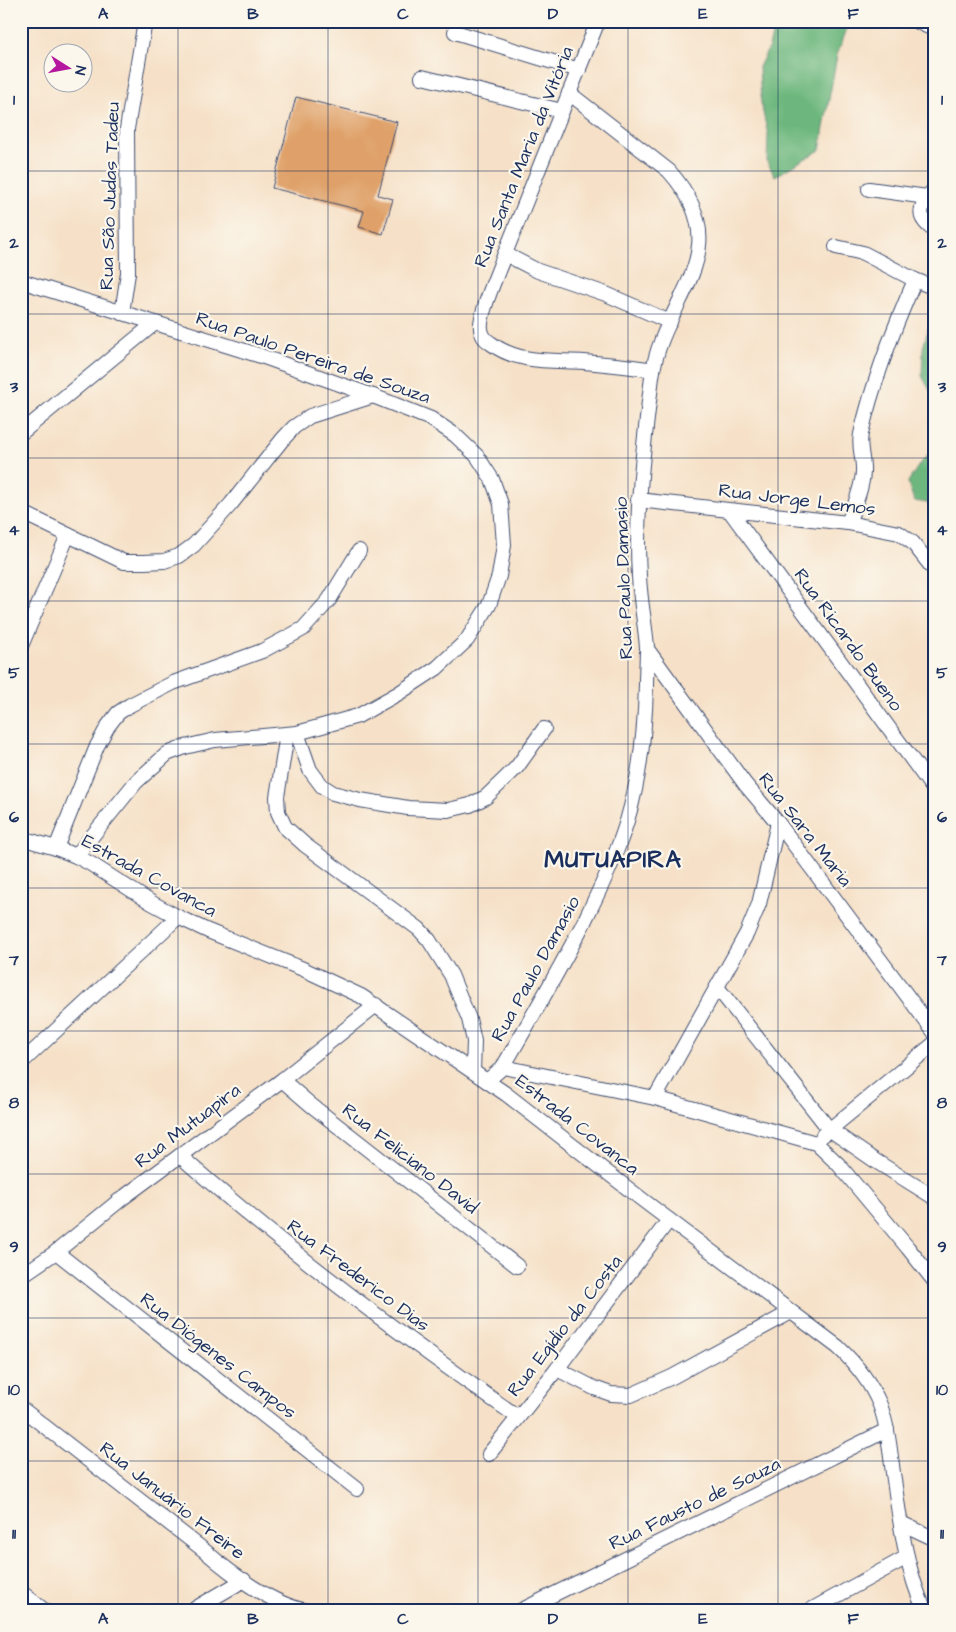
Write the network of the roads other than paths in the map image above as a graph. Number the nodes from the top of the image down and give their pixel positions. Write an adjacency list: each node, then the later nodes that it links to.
1 (145, 21): 18 (street, Rua São Judas Tadeu)
2 (598, 21): 6 (street, Rua Santa Maria da Vitória)
3 (916, 21): 4 (street)
4 (935, 30)
5 (454, 32): 6 (street)
6 (579, 70): 8 (street, Rua Santa Maria da Vitória)
7 (422, 77): 9 (street)
8 (569, 93): 9 (street, Rua Santa Maria da Vitória); 19 (street, Rua Paulo Damasio)
9 (562, 111): 14 (street, Rua Santa Maria da Vitória)
10 (869, 189): 11 (street)
11 (931, 193): 12 (street)
12 (935, 231)
13 (836, 246): 15 (street)
14 (505, 254): 19 (street); 21 (street, Rua Santa Maria da Vitória)
15 (915, 280): 17 (street); 27 (street)
16 (21, 282): 18 (street, Rua Paulo Pereira de Souza)
17 (935, 288)
18 (122, 313): 20 (street, Rua Paulo Pereira de Souza)
19 (670, 322): 21 (street, Rua Paulo Damasio)
20 (154, 323): 22 (street, Rua Paulo Pereira de Souza); 23 (street)
21 (653, 370): 24 (street, Rua Paulo Damasio)
22 (373, 396): 28 (street); 34 (street, Rua Paulo Pereira de Souza)
23 (21, 433)
24 (638, 500): 25 (street, Rua Jorge Lemos); 32 (street, Rua Paulo Damasio)
25 (730, 511): 27 (street, Rua Jorge Lemos); 35 (street, Rua Ricardo Bueno)
26 (21, 512): 28 (street)
27 (848, 523): 30 (street, Rua Jorge Lemos)
28 (68, 535): 31 (street)
29 (359, 551): 38 (street)
30 (935, 571)
31 (21, 646)
32 (647, 649): 36 (street, Rua Sara Maria); 46 (street, Rua Paulo Damasio)
33 (544, 729): 34 (street)
34 (292, 734): 39 (street, Rua Paulo Pereira de Souza); 47 (street)
35 (935, 791)
36 (778, 823): 41 (street); 43 (street, Rua Sara Maria)
37 (21, 838): 38 (street, Estrada Covanca)
38 (56, 848): 39 (street, Estrada Covanca)
39 (76, 856): 40 (street, Estrada Covanca)
40 (178, 917): 42 (street, Estrada Covanca); 45 (street)
41 (717, 987): 50 (street); 51 (street)
42 (376, 1006): 47 (street, Estrada Covanca); 48 (street, Rua Mutuapira)
43 (935, 1034)
44 (935, 1043): 51 (street)
45 (21, 1063)
46 (503, 1067): 49 (street, Rua Paulo Damasio); 50 (street)
47 (473, 1071): 49 (street, Estrada Covanca)
48 (282, 1080): 53 (street, Rua Mutuapira); 57 (street, Rua Feliciano David)
49 (487, 1081): 55 (street, Estrada Covanca)
50 (655, 1098): 52 (street)
51 (829, 1129): 52 (street); 54 (street)
52 (816, 1143): 59 (street)
53 (180, 1156): 56 (street, Rua Mutuapira); 63 (street, Rua Frederico Dias)
54 (935, 1198)
55 (669, 1220): 60 (street, Estrada Covanca); 61 (street, Rua Egídio da Costa)
56 (56, 1252): 58 (street, Rua Mutuapira); 66 (street, Rua Diógenes Campos)
57 (517, 1266)
58 (21, 1276)
59 (935, 1282)
60 (791, 1312): 61 (street); 64 (street, Estrada Covanca)
61 (557, 1369): 63 (street, Rua Egídio da Costa)
62 (21, 1408): 70 (street, Rua Januário Freire)
63 (518, 1417): 65 (street, Rua Egídio da Costa)
64 (887, 1430): 67 (street, Estrada Covanca); 75 (street, Rua Fausto de Souza)
65 (489, 1454)
66 (357, 1489)
67 (900, 1523): 68 (street); 69 (street, Estrada Covanca)
68 (935, 1539)
69 (907, 1557): 76 (street); 77 (street, Estrada Covanca)
70 (244, 1580): 73 (street); 74 (street, Rua Januário Freire)
71 (21, 1592): 72 (street)
72 (45, 1611)
73 (191, 1611)
74 (307, 1611)
75 (520, 1611)
76 (809, 1611)
77 (925, 1611)

